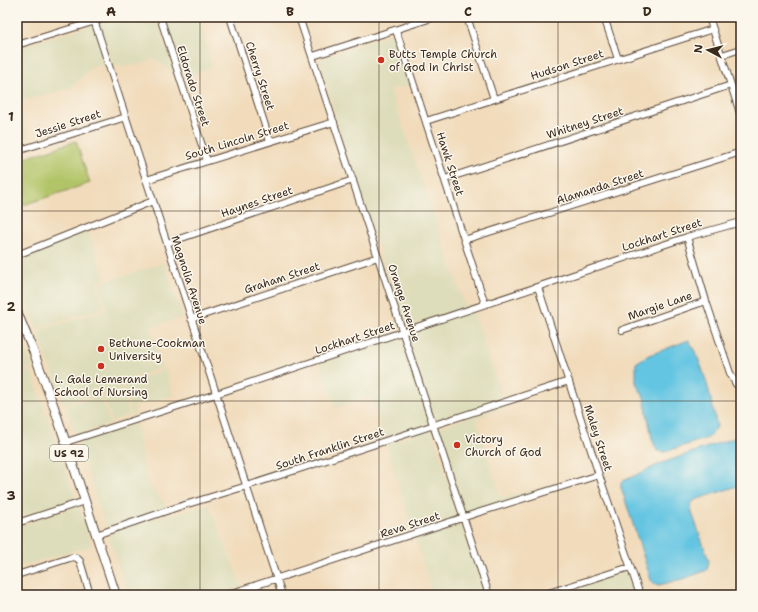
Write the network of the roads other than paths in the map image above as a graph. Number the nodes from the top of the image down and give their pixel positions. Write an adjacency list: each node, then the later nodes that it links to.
1 (109, 17): 9 (street)
2 (160, 17): 26 (street, Eldorado Street)
3 (230, 17): 23 (street, Cherry Street)
4 (299, 17): 15 (street, Orange Avenue)
5 (435, 17): 11 (street)
6 (468, 17): 18 (street)
7 (604, 17): 16 (street)
8 (710, 17): 10 (street)
9 (94, 19): 12 (street); 19 (street, Magnolia Avenue)
10 (713, 29): 14 (street); 16 (street, Hudson Street)
11 (396, 30): 15 (street); 21 (street, Hawk Street)
12 (17, 45)
13 (741, 49): 14 (street)
14 (722, 55): 17 (street)
15 (312, 56): 22 (street, Orange Avenue)
16 (618, 59): 18 (street, Hudson Street)
17 (731, 85): 20 (street); 27 (street, Whitney Street)
18 (494, 99): 21 (street, Hudson Street)
19 (126, 116): 24 (street, Jessie Street); 28 (street, Magnolia Avenue)
20 (741, 116)
21 (426, 121): 27 (street, Hawk Street)
22 (334, 122): 23 (street, South Lincoln Street); 29 (street, Orange Avenue)
23 (270, 141): 26 (street, South Lincoln Street)
24 (17, 151)
25 (741, 152): 33 (street, Alamanda Street)
26 (207, 161): 28 (street, South Lincoln Street)
27 (445, 179): 33 (street, Hawk Street)
28 (146, 180): 30 (street, Magnolia Avenue)
29 (353, 180): 34 (street, Haynes Street); 36 (street, Orange Avenue)
30 (153, 201): 34 (street, Magnolia Avenue); 35 (street)
31 (741, 222): 32 (street, Lockhart Street)
32 (687, 237): 37 (street, Lockhart Street); 38 (street)
33 (464, 240): 39 (street, Hawk Street)
34 (167, 243): 41 (street, Magnolia Avenue)
35 (17, 255)
36 (378, 257): 41 (street, Graham Street); 43 (street, Orange Avenue)
37 (538, 287): 39 (street, Lockhart Street); 44 (street, Maley Street)
38 (706, 301): 42 (street, Margie Lane); 45 (street)
39 (485, 304): 43 (street, Lockhart Street)
40 (17, 312): 48 (main road, US 92)
41 (191, 319): 46 (street, Magnolia Avenue)
42 (622, 330)
43 (403, 332): 46 (street, Lockhart Street); 47 (street, Orange Avenue)
44 (569, 381): 47 (street, South Franklin Street); 49 (street, Maley Street)
45 (741, 387)
46 (216, 394): 48 (street, Lockhart Street); 50 (street, Magnolia Avenue)
47 (433, 426): 50 (street, South Franklin Street); 52 (street, Orange Avenue)
48 (66, 442): 51 (main road, US 92)
49 (599, 475): 52 (street, Reva Street); 55 (street, Maley Street)
50 (246, 486): 54 (street, South Franklin Street); 57 (street, Magnolia Avenue)
51 (85, 501): 53 (street); 54 (main road, US 92)
52 (463, 518): 57 (street, Reva Street); 62 (street, Orange Avenue)
53 (17, 523)
54 (96, 535): 59 (main road, US 92)
55 (630, 567): 63 (street); 64 (street, Maley Street)
56 (17, 575): 58 (street)
57 (277, 579): 60 (street, Reva Street); 61 (street, Magnolia Avenue)
58 (81, 595)
59 (116, 595)
60 (226, 595)
61 (282, 595)
62 (489, 595)
63 (542, 595)
64 (640, 595)

